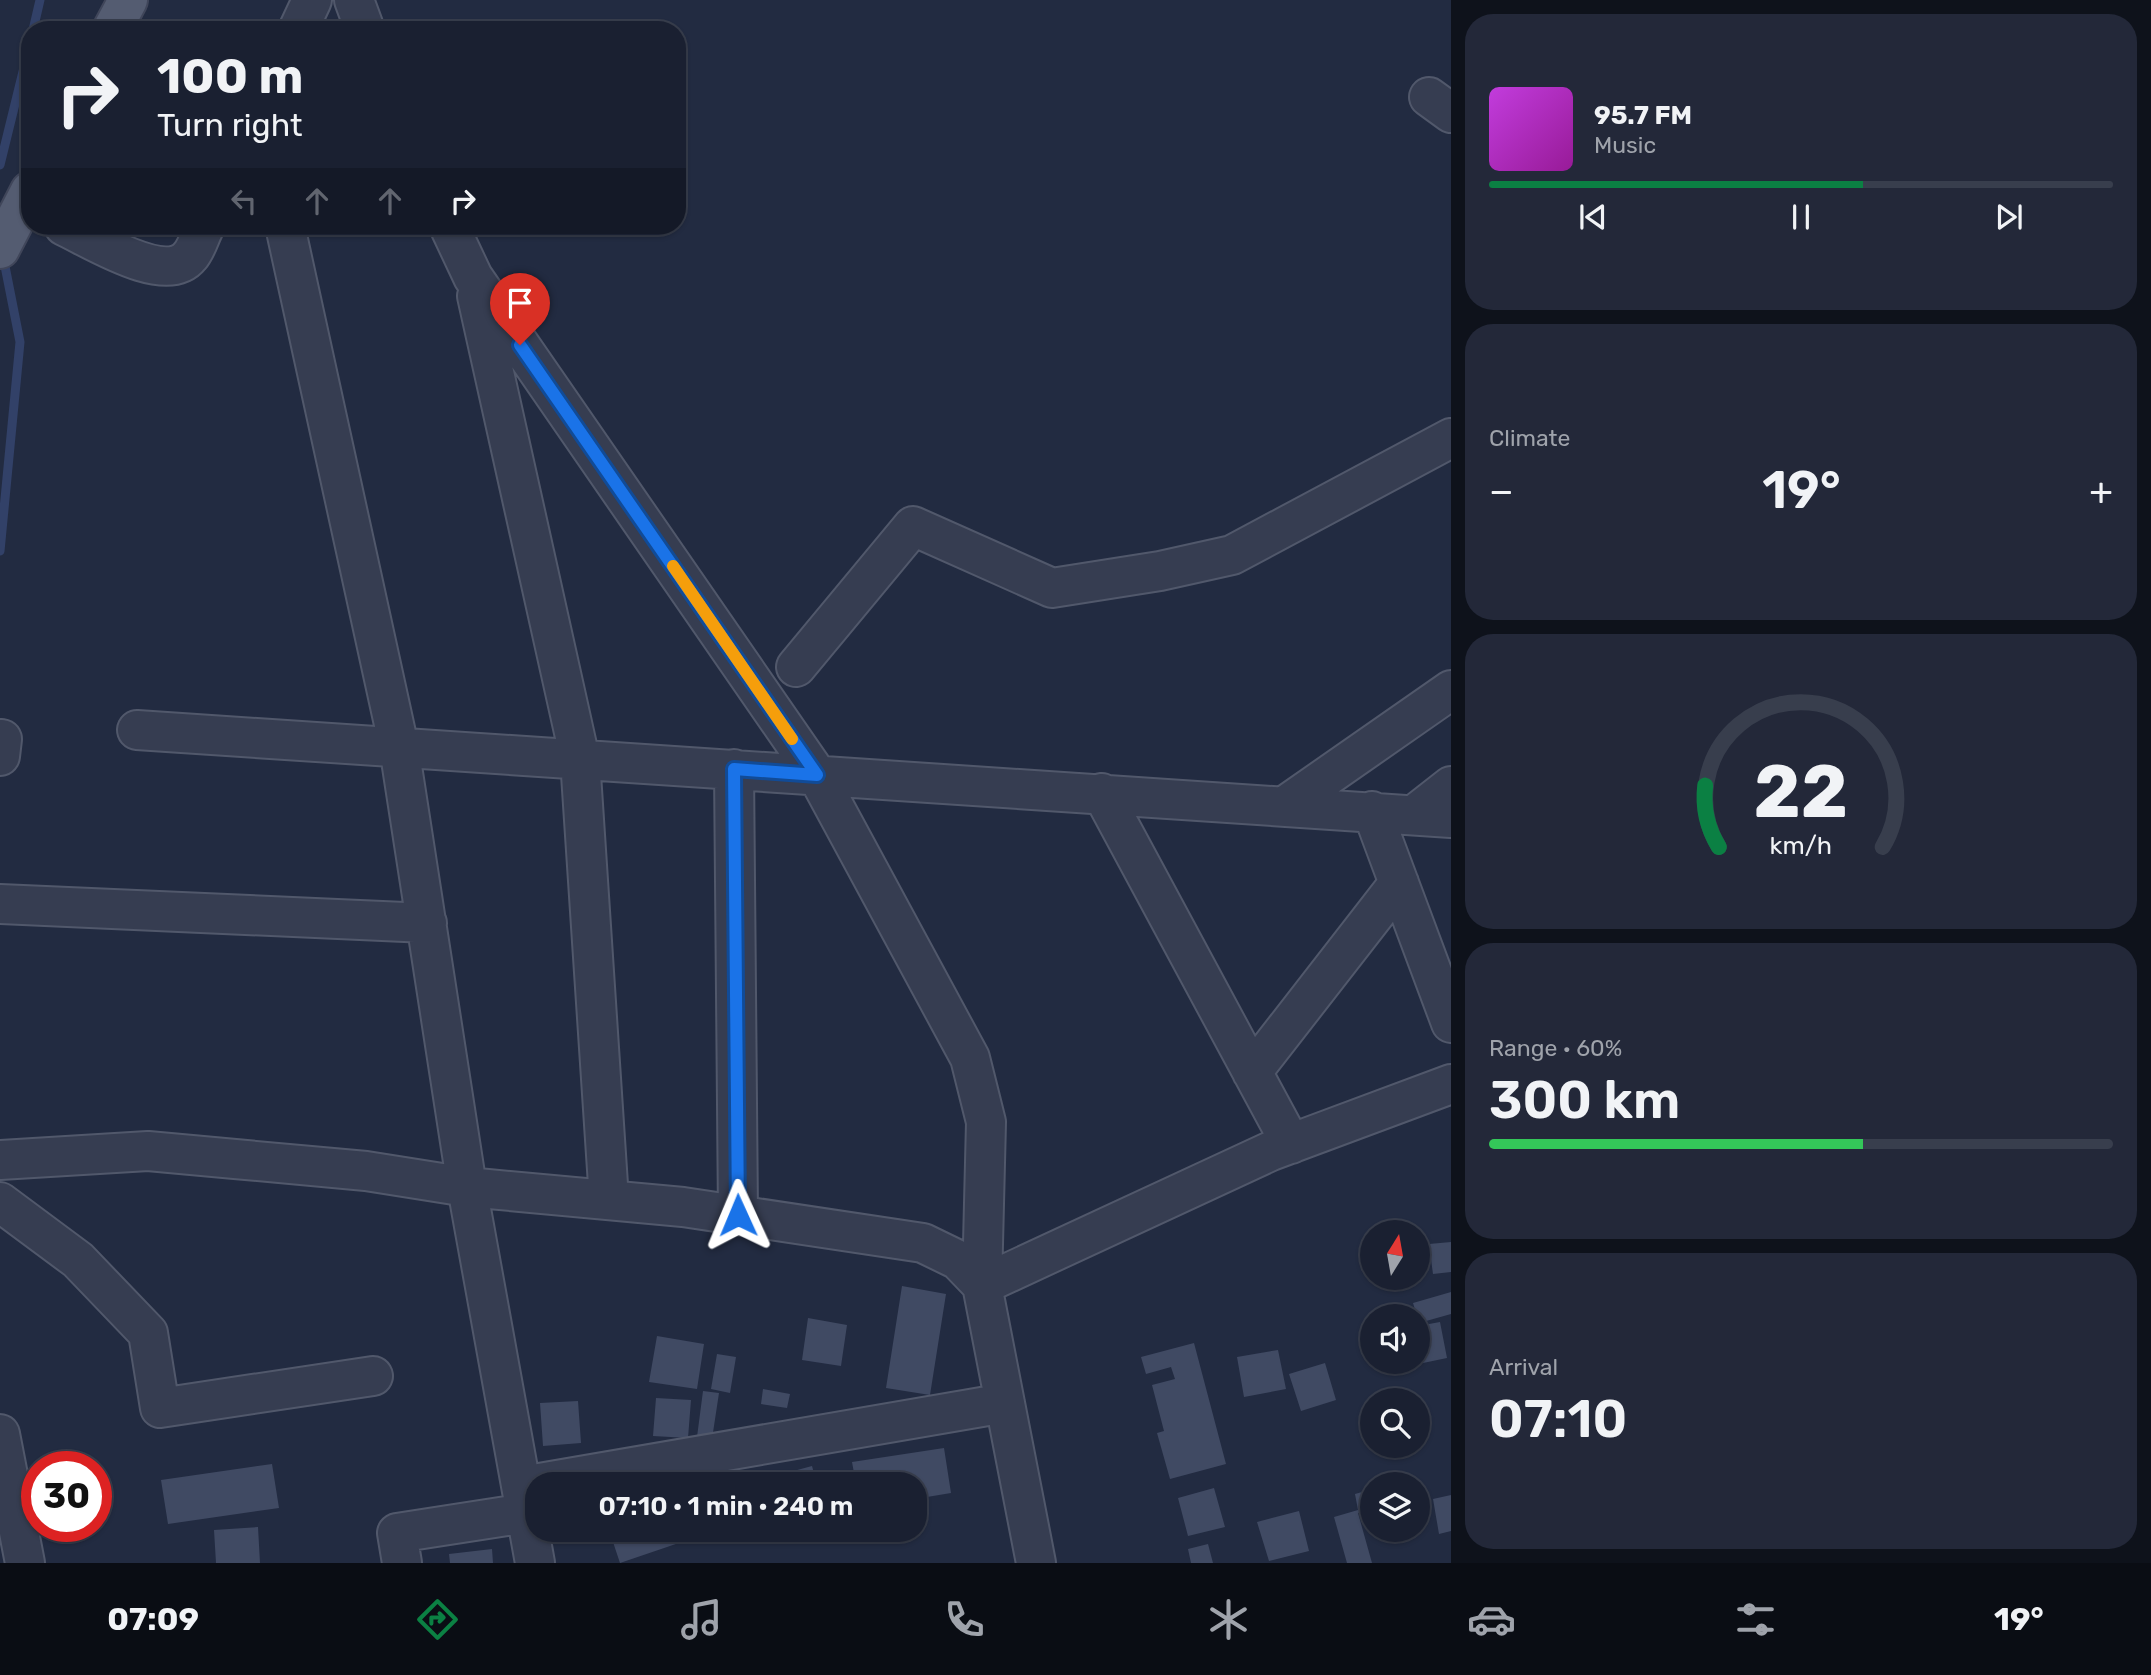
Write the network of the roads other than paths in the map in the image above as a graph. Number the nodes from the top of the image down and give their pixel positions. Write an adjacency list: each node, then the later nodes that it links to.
1 (128, 0): 4 (main road)
2 (312, 0): 5 (street)
3 (354, 0): 6 (street)
4 (117, 21)
5 (302, 21)
6 (362, 21)
7 (21, 212): 12 (main road)
8 (84, 235): 9 (street)
9 (201, 235)
10 (287, 235): 18 (street)
11 (453, 235): 13 (street)
12 (0, 249)
13 (473, 277): 19 (street); 21 (street)
14 (1450, 441): 15 (street)
15 (796, 667)
16 (1451, 691): 24 (street)
17 (136, 730): 18 (street)
18 (399, 747): 19 (street); 29 (street)
19 (580, 759): 20 (street); 36 (street)
20 (734, 769): 21 (street); 38 (street)
21 (817, 775): 23 (street); 39 (street)
22 (1451, 786): 26 (street)
23 (1102, 793): 24 (street); 31 (street)
24 (1286, 806): 25 (street)
25 (1372, 811): 26 (street); 27 (street)
26 (1432, 816)
27 (1399, 883): 30 (street); 31 (street)
28 (0, 904): 29 (street)
29 (426, 923): 35 (street)
30 (1451, 1023)
31 (1252, 1072): 33 (street)
32 (1451, 1084): 33 (street)
33 (1291, 1144): 39 (street)
34 (0, 1160): 35 (street)
35 (467, 1188): 36 (street); 43 (street)
36 (608, 1200): 38 (street)
37 (0, 1202): 40 (street)
38 (738, 1215): 39 (street)
39 (982, 1284): 41 (street)
40 (373, 1376)
41 (1005, 1403): 43 (street); 47 (street)
42 (0, 1434): 44 (street)
43 (524, 1499): 45 (street); 46 (street)
44 (25, 1563)
45 (402, 1563)
46 (535, 1563)
47 (1036, 1563)

